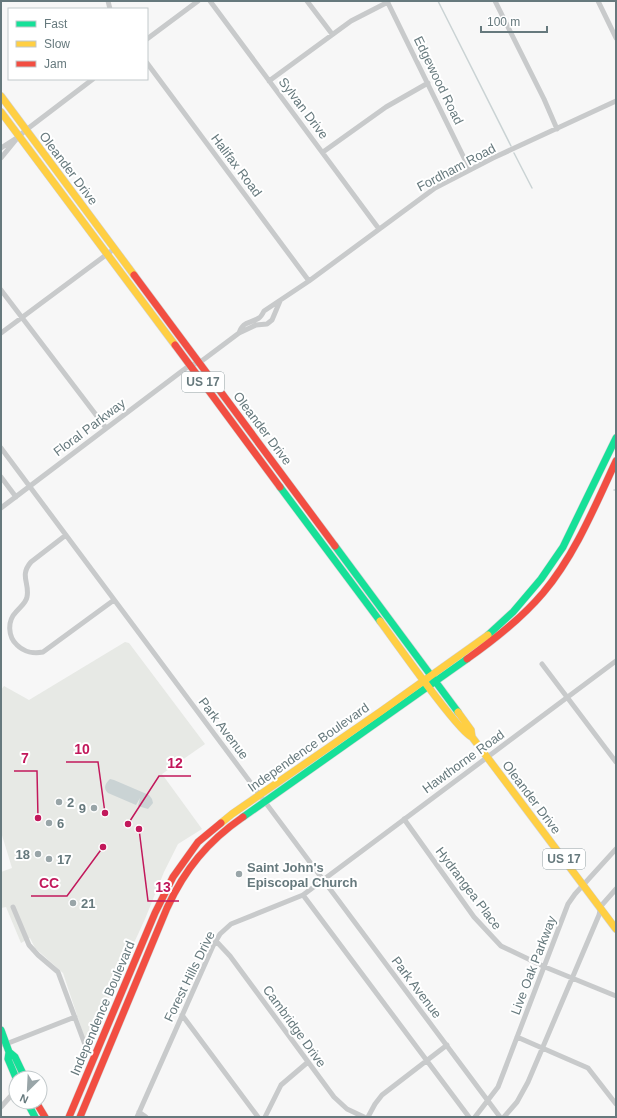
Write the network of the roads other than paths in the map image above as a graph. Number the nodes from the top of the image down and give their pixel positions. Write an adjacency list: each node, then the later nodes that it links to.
1 (198, 1): 8 (street)
2 (210, 1): 12 (street, Sylvan Drive)
3 (307, 1): 7 (street)
4 (388, 1): 7 (street); 13 (street, Edgewood Road)
5 (495, 1): 17 (street)
6 (598, 1): 9 (street)
7 (332, 34): 12 (street)
8 (148, 38)
9 (616, 38)
10 (148, 64): 27 (street, Halifax Road)
11 (92, 80): 18 (street)
12 (269, 81): 21 (street, Sylvan Drive)
13 (428, 83): 21 (street); 23 (street, Edgewood Road)
14 (1, 96): 18 (main road, Oleander Drive / US 17)
15 (616, 101): 17 (street, Fordham Road)
16 (1, 112): 19 (main road, Oleander Drive / US 17)
17 (557, 129): 23 (street, Fordham Road)
18 (26, 130): 19 (street); 25 (main road, Oleander Drive / US 17)
19 (19, 136): 20 (street); 22 (street); 26 (main road, Oleander Drive / US 17)
20 (1, 148)
21 (323, 152): 24 (street, Sylvan Drive)
22 (1, 158)
23 (470, 170): 24 (street, Fordham Road)
24 (379, 229): 27 (street, Fordham Road)
25 (114, 249): 26 (street); 33 (main road, Oleander Drive / US 17)
26 (107, 254): 30 (street); 34 (main road, Oleander Drive / US 17)
27 (309, 281): 29 (street, Fordham Road)
28 (1, 290): 30 (street)
29 (280, 301): 32 (street, Fordham Road); 32 (street, Fordham Road)
30 (23, 317): 31 (street); 35 (street)
31 (1, 333)
32 (238, 333): 33 (street, Fordham Road)
33 (199, 363): 34 (street, Fordham Road); 49 (main road, Oleander Drive / US 17)
34 (190, 365): 35 (street, Floral Parkway); 50 (main road, Oleander Drive / US 17)
35 (106, 428): 41 (street, Floral Parkway)
36 (616, 438): 40 (main road, Independence Boulevard)
37 (1, 448): 41 (street, Park Avenue)
38 (616, 461): 44 (main road, Independence Boulevard)
39 (1, 477): 42 (street)
40 (596, 481): 44 (main road); 49 (main road, Independence Boulevard)
41 (30, 486): 42 (street, Floral Parkway); 45 (street, Park Avenue)
42 (16, 496): 43 (street, Floral Parkway)
43 (1, 508)
44 (584, 528): 51 (main road, Independence Boulevard)
45 (66, 535): 46 (street, Park Avenue); 46 (street)
46 (114, 600): 57 (street, Park Avenue)
47 (616, 661): 53 (street, Hawthorne Road)
48 (542, 664): 53 (street)
49 (431, 674): 50 (main road, Independence Boulevard); 51 (main road, Oleander Drive / US 17)
50 (424, 679): 52 (main road, Oleander Drive / US 17); 57 (main road, Independence Boulevard)
51 (436, 682): 52 (main road, Independence Boulevard); 54 (main road, Oleander Drive / US 17)
52 (429, 686): 54 (main road, Oleander Drive / US 17); 58 (main road, Independence Boulevard)
53 (567, 698): 55 (street, Hawthorne Road); 56 (street)
54 (472, 737): 55 (main road, Oleander Drive / US 17)
55 (487, 757): 59 (street, Hawthorne Road); 62 (main road, Oleander Drive / US 17)
56 (616, 762)
57 (260, 795): 58 (street, Park Avenue); 90 (main road, Independence Boulevard)
58 (266, 802): 61 (street, Park Avenue); 91 (main road, Independence Boulevard)
59 (404, 819): 61 (street, Hawthorne Road); 69 (street, Hydrangea Place)
60 (616, 849): 62 (street, Live Oak Parkway)
61 (323, 880): 64 (street, Forest Hills Drive); 77 (street, Park Avenue)
62 (583, 885): 66 (main road, Oleander Drive / US 17); 69 (street, Live Oak Parkway)
63 (616, 889): 66 (street)
64 (302, 895): 68 (street, Forest Hills Drive); 81 (street)
65 (13, 907): 73 (street)
66 (600, 908): 67 (main road, Oleander Drive / US 17); 70 (street)
67 (616, 929)
68 (216, 941): 72 (street, Forest Hills Drive); 82 (street, Cambridge Drive)
69 (545, 967): 70 (street, Hydrangea Place); 75 (street, Live Oak Parkway)
70 (572, 978): 71 (street, Hydrangea Place); 78 (street)
71 (616, 996)
72 (182, 1015): 89 (street, Forest Hills Drive); 93 (street)
73 (75, 1017): 76 (street); 79 (street)
74 (1, 1030): 76 (main road)
75 (517, 1037): 78 (street); 86 (street, Live Oak Parkway)
76 (4, 1044): 80 (main road)
77 (447, 1045): 81 (street); 86 (street, Park Avenue)
78 (543, 1048): 87 (street); 100 (street)
79 (87, 1050)
80 (9, 1052): 83 (main road); 84 (main road)
81 (426, 1060): 96 (street); 97 (street)
82 (308, 1062): 94 (street); 95 (street, Cambridge Drive)
83 (12, 1070)
84 (21, 1070)
85 (8, 1099): 88 (street)
86 (488, 1100): 98 (street, Live Oak Parkway); 99 (street, Park Avenue)
87 (616, 1104)
88 (1, 1107)
89 (138, 1114): 92 (street, Forest Hills Drive)
90 (69, 1117)
91 (80, 1117)
92 (146, 1117)
93 (258, 1117)
94 (265, 1117)
95 (364, 1117)
96 (368, 1117)
97 (469, 1117)
98 (475, 1117)
99 (500, 1117)
100 (504, 1117)

